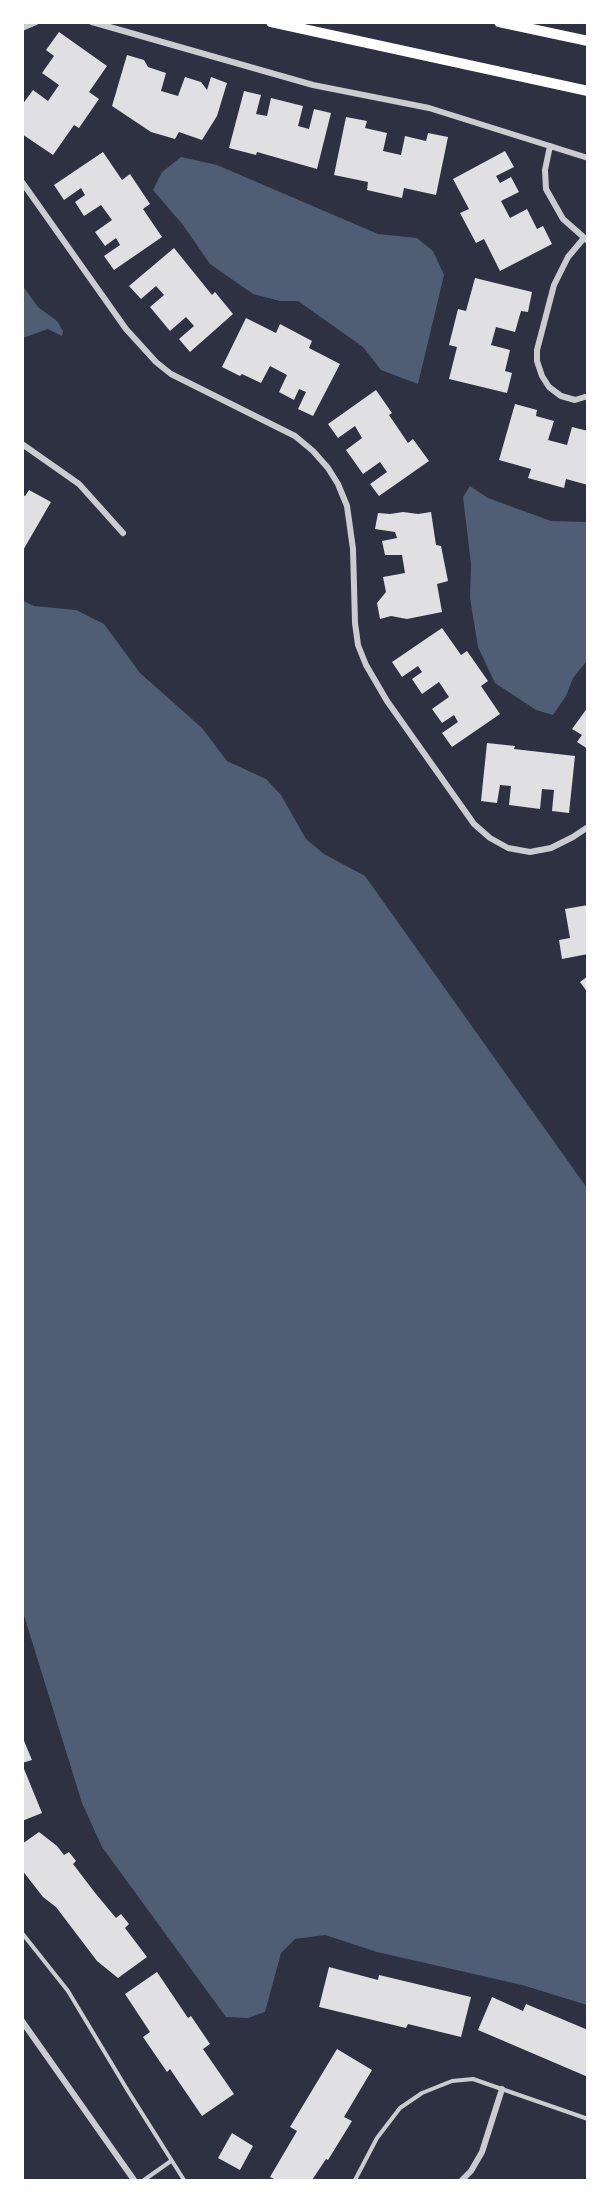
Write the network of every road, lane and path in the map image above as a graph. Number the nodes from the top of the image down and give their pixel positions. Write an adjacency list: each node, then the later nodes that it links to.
1 (36, 22): 5 (street)
2 (92, 22): 8 (street)
3 (271, 22): 7 (main road)
4 (499, 22): 6 (main road)
5 (22, 28)
6 (588, 41)
7 (588, 92)
8 (550, 146): 9 (street); 11 (street)
9 (588, 158)
10 (22, 182): 15 (street)
11 (586, 239): 12 (street)
12 (588, 396)
13 (22, 444): 14 (street)
14 (123, 533)
15 (588, 827)
16 (22, 1933): 20 (lane)
17 (22, 2021): 21 (street)
18 (502, 2089): 19 (lane); 24 (lane); 25 (street)
19 (588, 2119)
20 (171, 2161): 22 (lane); 23 (lane)
21 (134, 2181)
22 (144, 2181)
23 (184, 2181)
24 (355, 2181)
25 (462, 2181)

